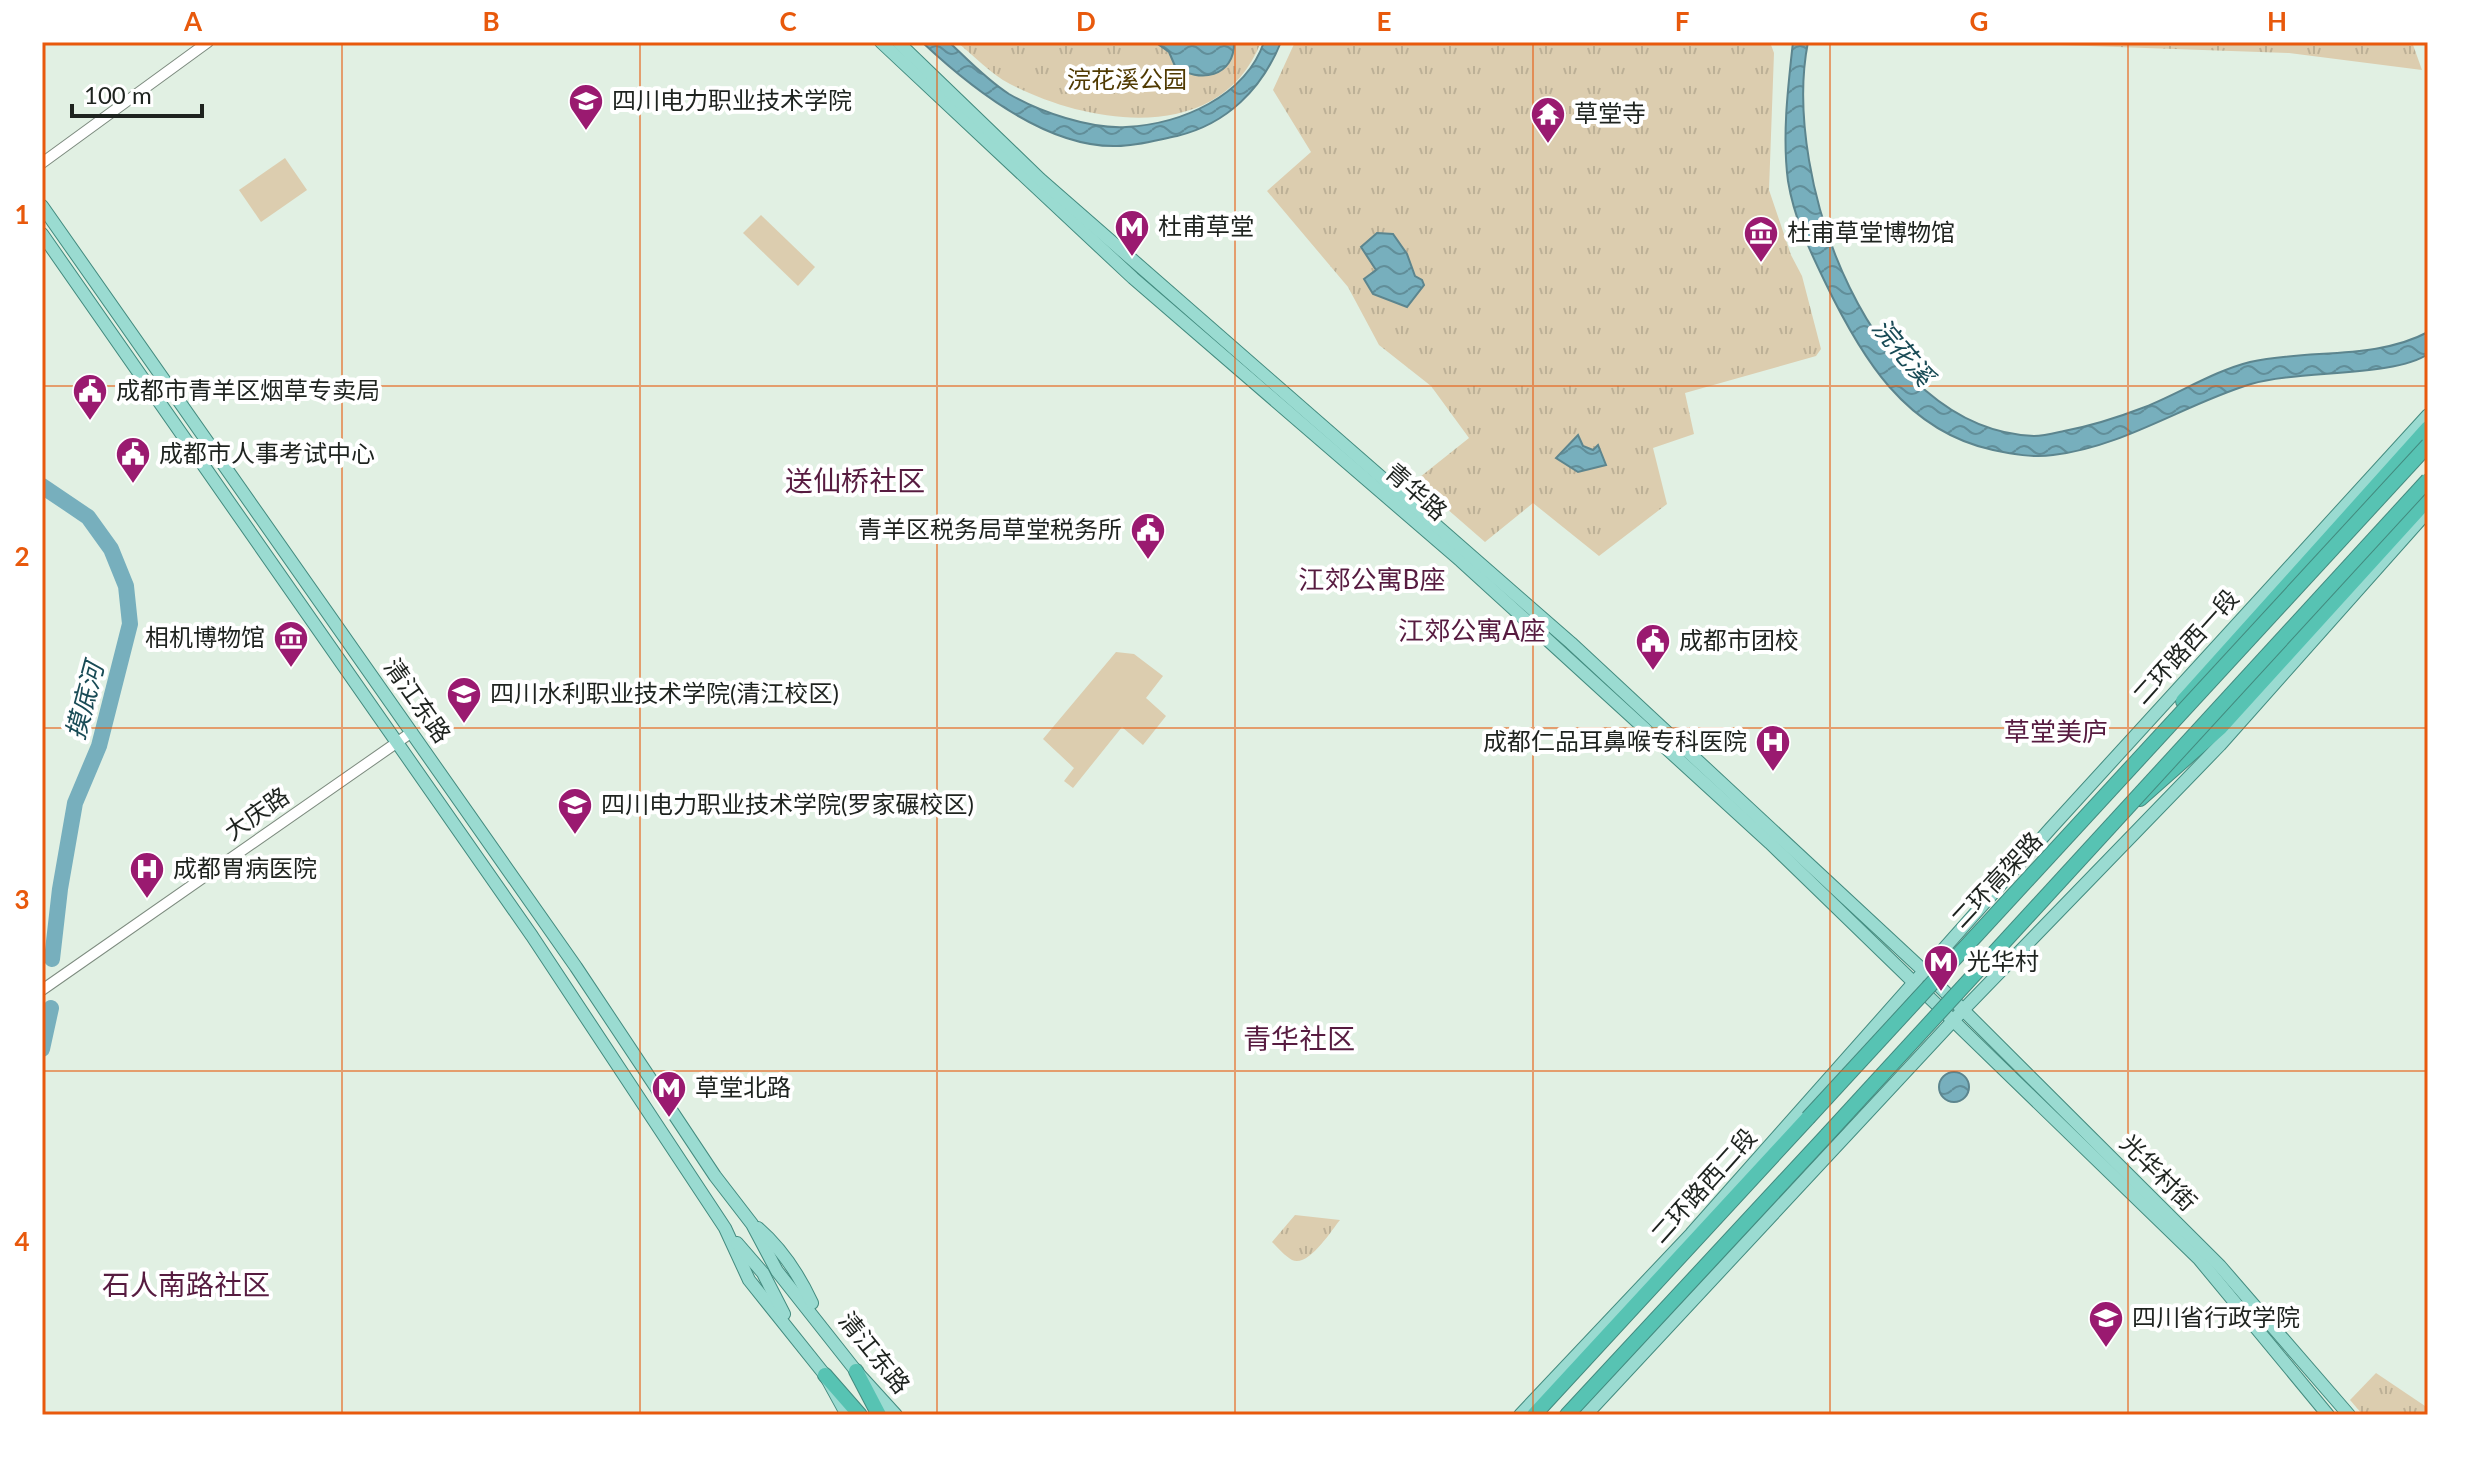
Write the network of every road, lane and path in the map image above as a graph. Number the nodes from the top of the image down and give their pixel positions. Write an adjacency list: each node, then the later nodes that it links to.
1 (208, 42): 4 (street)
2 (881, 42): 18 (main road, 青华路)
3 (898, 42): 17 (main road, 青华路)
4 (42, 163)
5 (42, 206): 13 (main road, 清江东路)
6 (42, 234): 14 (main road, 清江东路)
7 (2428, 415): 17 (main road, 二环路西一段)
8 (2428, 428): 15 (highway, bridge)
9 (2428, 445): 15 (highway, 二环高架路, bridge)
10 (2428, 480): 16 (highway, 二环高架路, bridge)
11 (2428, 499): 16 (highway, bridge)
12 (2428, 511): 20 (main road)
13 (412, 732): 14 (street, 大庆路); 22 (main road, 清江东路)
14 (398, 741): 19 (street, 大庆路); 23 (main road, 清江东路)
15 (2112, 788): 29 (highway, 二环高架路, bridge)
16 (2121, 814): 30 (highway, 二环高架路, bridge)
17 (1925, 972): 18 (main road, 二环路西一段); 20 (main road, 光华村街)
18 (1915, 983): 21 (main road, 光华村街); 28 (main road, 二环路西二段)
19 (42, 990)
20 (1964, 1009): 21 (main road); 33 (main road, 光华村街)
21 (1954, 1020): 31 (main road); 32 (main road, 光华村街)
22 (856, 1371): 26 (highway); 27 (main road, 清江东路)
23 (825, 1375): 24 (main road, 清江东路); 25 (highway)
24 (847, 1415)
25 (860, 1415)
26 (879, 1415)
27 (896, 1415)
28 (1520, 1415)
29 (1534, 1415)
30 (1567, 1415)
31 (1586, 1415)
32 (2328, 1415)
33 (2349, 1415)

